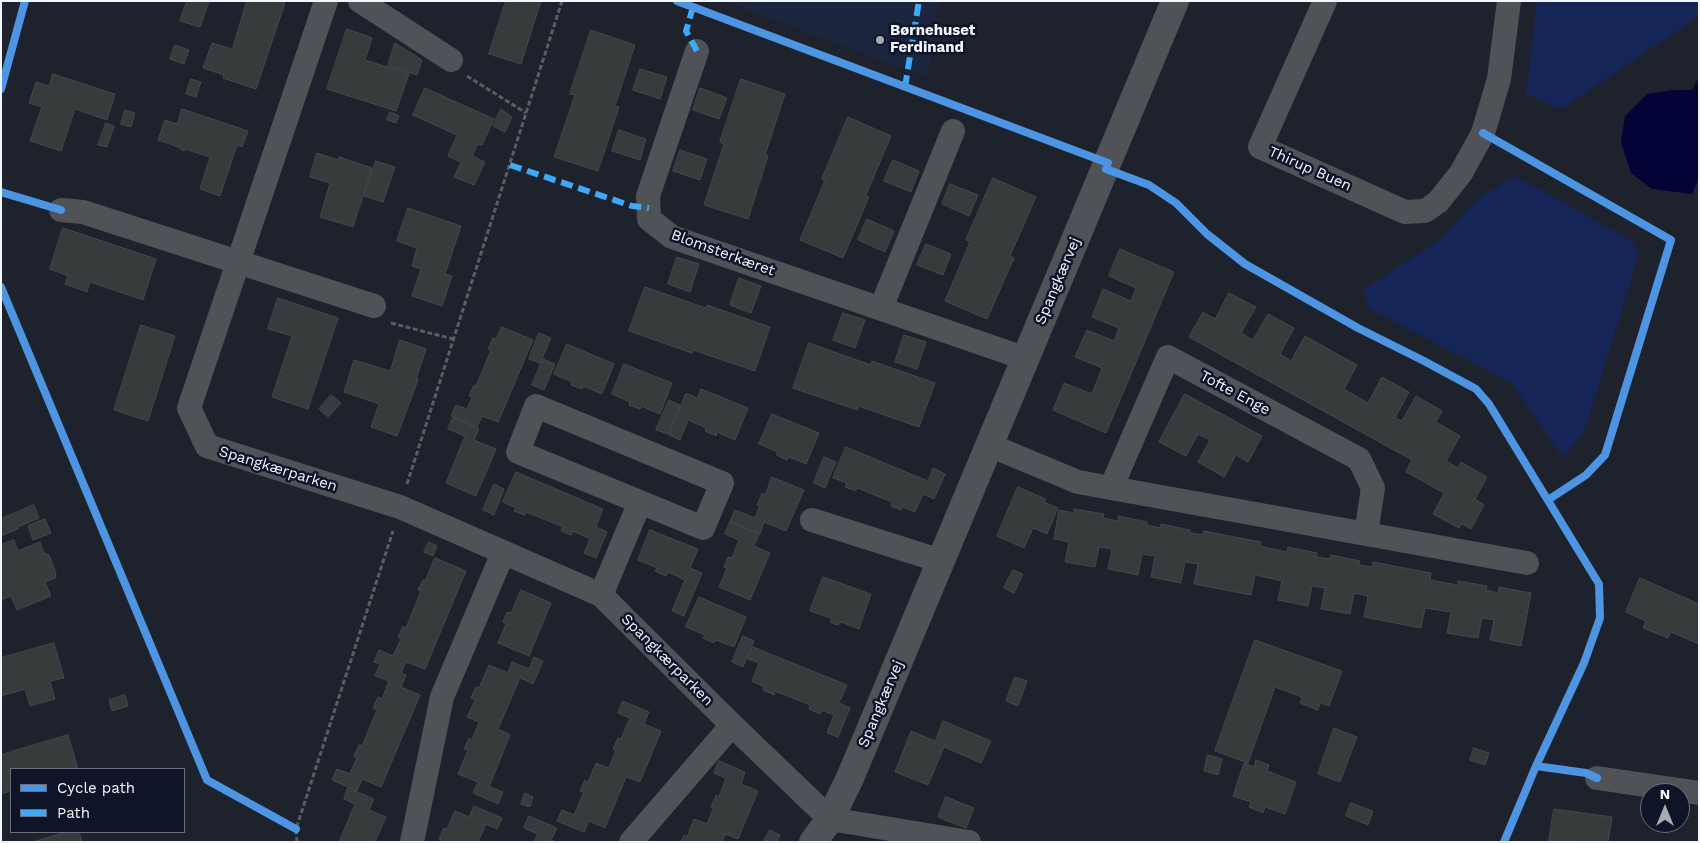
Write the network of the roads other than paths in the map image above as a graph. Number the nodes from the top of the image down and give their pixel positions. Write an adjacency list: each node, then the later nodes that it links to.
1 (326, 1): 10 (street, Spangkærparken)
2 (360, 1): 7 (street)
3 (1176, 1): 13 (street, Spangkærvej)
4 (1325, 1): 5 (street, Thirup Buen)
5 (1509, 1)
6 (697, 51): 12 (street, Blomsterkæret)
7 (451, 60)
8 (953, 131): 12 (street)
9 (61, 210): 10 (street)
10 (238, 262): 11 (street); 19 (street, Spangkærparken)
11 (374, 306)
12 (881, 308): 13 (street, Blomsterkæret)
13 (1024, 358): 14 (street, Spangkærvej)
14 (989, 445): 15 (street); 20 (street, Spangkærvej)
15 (1111, 488): 18 (street); 18 (street, Tofte Enge)
16 (640, 502): 16 (street); 22 (street)
17 (812, 520): 20 (street)
18 (1366, 534): 21 (street)
19 (503, 552): 22 (street, Spangkærparken); 27 (street)
20 (941, 561): 26 (street, Spangkærvej)
21 (1527, 563)
22 (601, 595): 23 (street, Spangkærparken)
23 (732, 725): 26 (street, Spangkærparken); 28 (street)
24 (1597, 778): 25 (street)
25 (1699, 793)
26 (830, 819): 29 (street, Spangkærvej); 30 (street)
27 (412, 842)
28 (631, 842)
29 (813, 842)
30 (968, 842)

